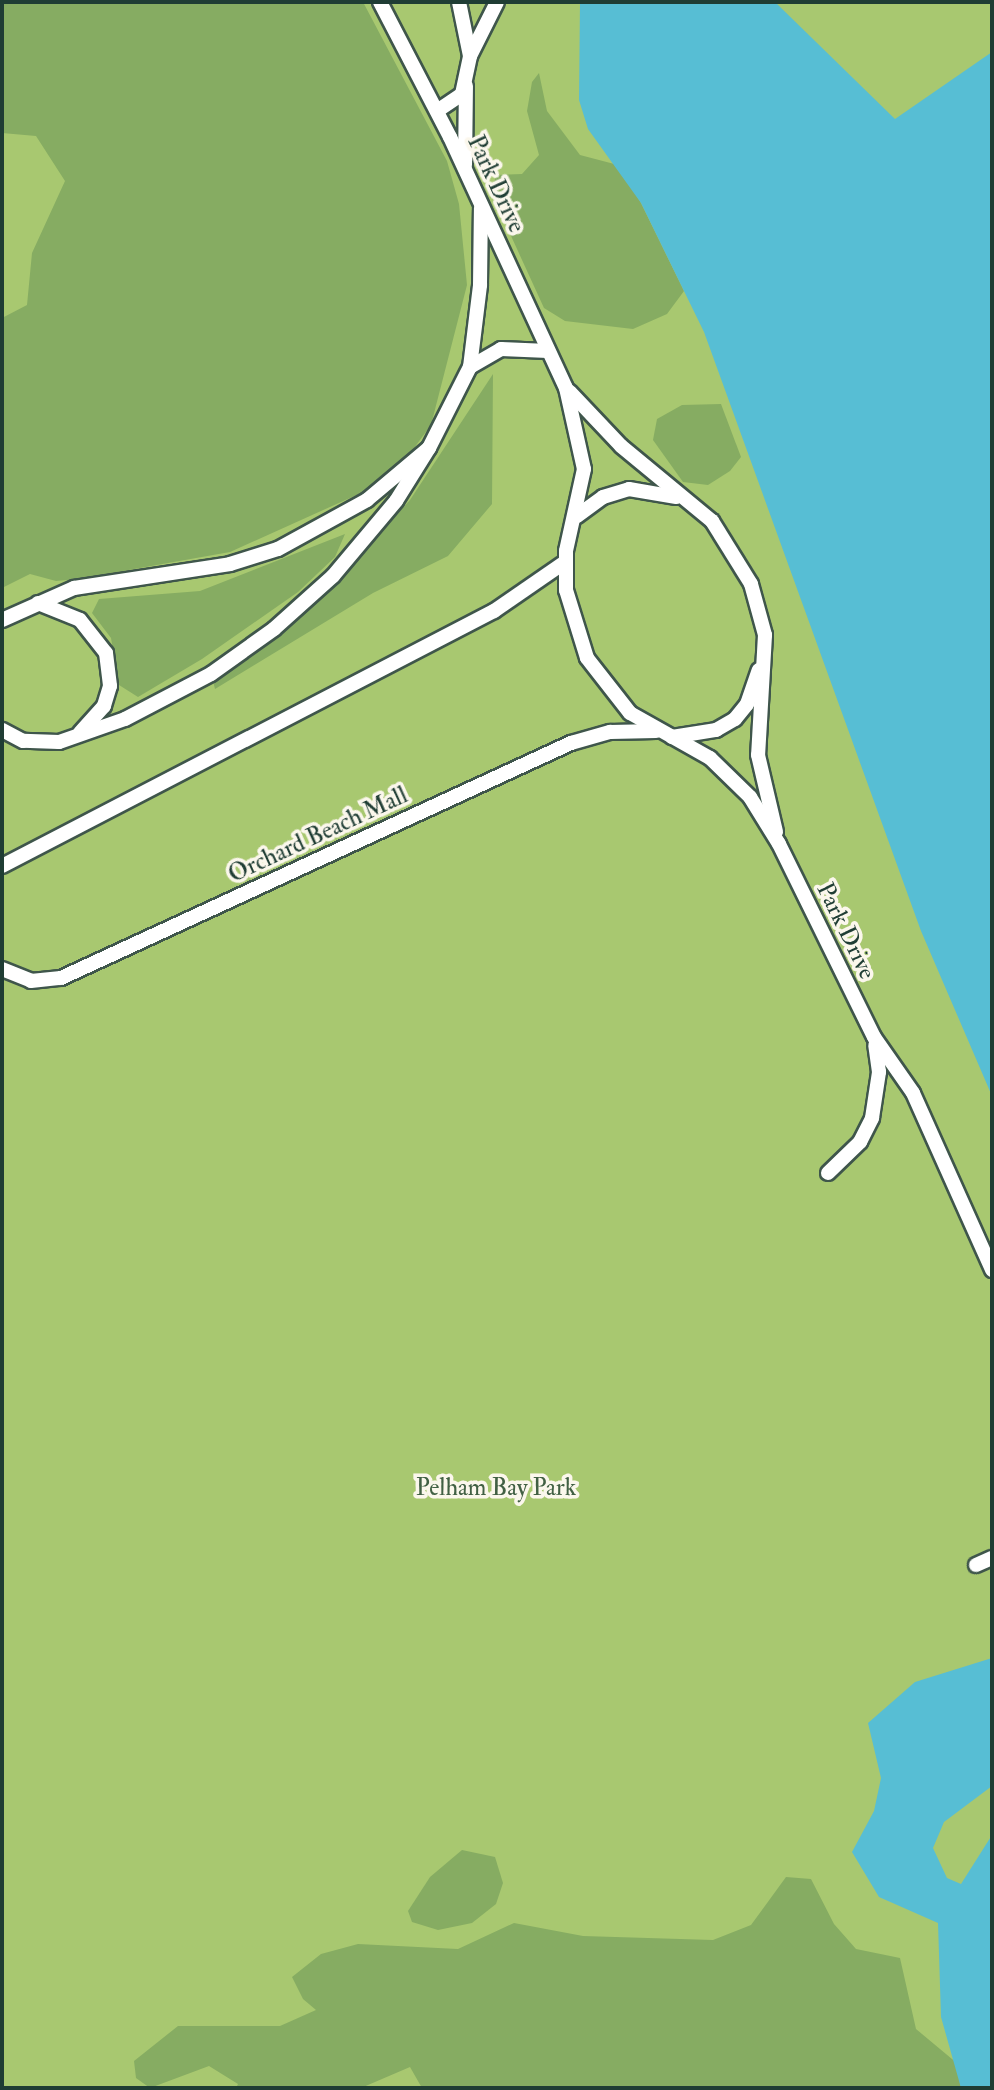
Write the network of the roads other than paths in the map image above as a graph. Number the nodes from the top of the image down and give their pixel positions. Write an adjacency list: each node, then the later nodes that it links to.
1 (380, 2): 6 (street, Park Drive)
2 (459, 2): 4 (street)
3 (497, 2): 4 (street)
4 (470, 56): 5 (street)
5 (466, 86): 6 (street); 7 (street)
6 (437, 111): 7 (street, Park Drive)
7 (465, 169): 8 (street, Park Drive)
8 (481, 203): 9 (street, Park Drive); 10 (street)
9 (548, 351): 10 (street); 11 (street, Park Drive)
10 (470, 367): 12 (street)
11 (566, 388): 13 (street, Park Drive); 14 (street, Park Drive)
12 (429, 448): 16 (street); 22 (street)
13 (688, 501): 14 (street); 18 (street, Park Drive)
14 (577, 516): 15 (street, Park Drive)
15 (565, 562): 20 (street, Park Drive); 24 (street)
16 (38, 603): 17 (street); 22 (street)
17 (2, 620)
18 (765, 650): 21 (street, Park Drive); 23 (street, Park Drive)
19 (2, 730): 22 (street)
20 (657, 731): 21 (street, Park Drive); 25 (street, Orchard Beach Mall)
21 (672, 737): 23 (street, Park Drive)
22 (71, 739)
23 (779, 844): 26 (street, Park Drive)
24 (2, 866)
25 (2, 969)
26 (874, 1037): 27 (street, Park Drive); 28 (street, Park Drive)
27 (828, 1173)
28 (992, 1270)
29 (992, 1558): 30 (street)
30 (976, 1565)

